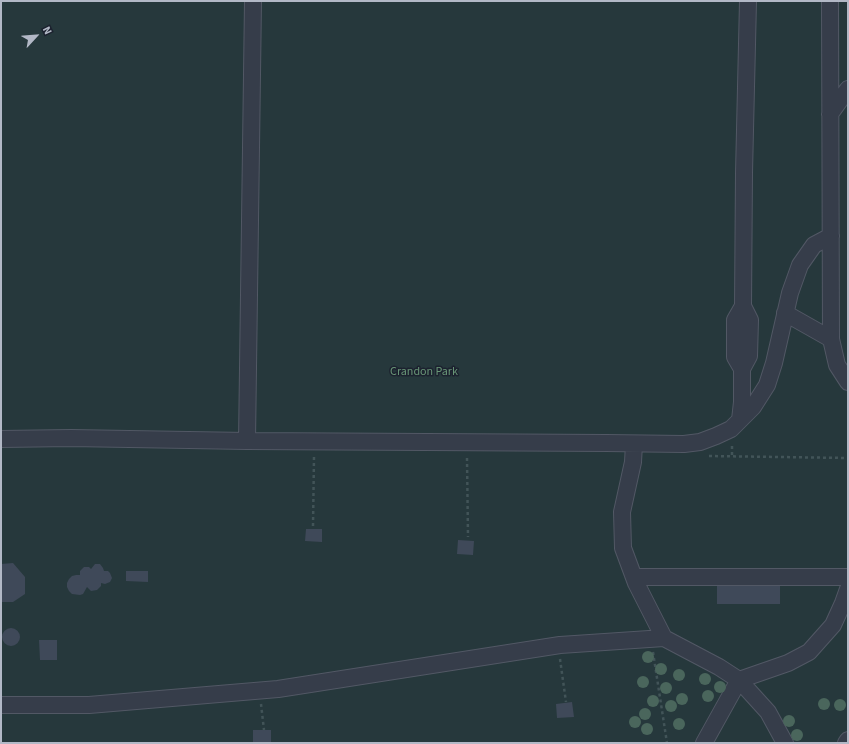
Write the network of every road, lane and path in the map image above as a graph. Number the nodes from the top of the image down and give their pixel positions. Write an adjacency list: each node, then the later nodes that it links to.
1 (254, 1): 12 (street)
2 (748, 1): 10 (street)
3 (830, 1): 5 (street)
4 (848, 90): 5 (street)
5 (830, 114): 6 (street)
6 (831, 236): 7 (street); 8 (street)
7 (786, 313): 8 (street); 10 (street)
8 (831, 339): 9 (street)
9 (848, 382)
10 (740, 420): 14 (street)
11 (1, 439): 12 (street)
12 (247, 441): 13 (street)
13 (634, 444): 14 (street); 20 (street)
14 (703, 449): 17 (path)
15 (314, 453): 18 (path)
16 (467, 455): 19 (path)
17 (848, 458)
18 (314, 526)
19 (468, 537)
20 (634, 577): 21 (street); 23 (street)
21 (848, 578)
22 (848, 589): 25 (street)
23 (658, 638): 24 (street); 25 (street); 31 (path)
24 (558, 645): 26 (street); 27 (path)
25 (739, 680): 32 (street); 33 (street)
26 (259, 690): 28 (street); 29 (path)
27 (566, 702)
28 (1, 705)
29 (264, 730)
30 (848, 740): 34 (street)
31 (667, 743)
32 (704, 743)
33 (785, 743)
34 (846, 743)

